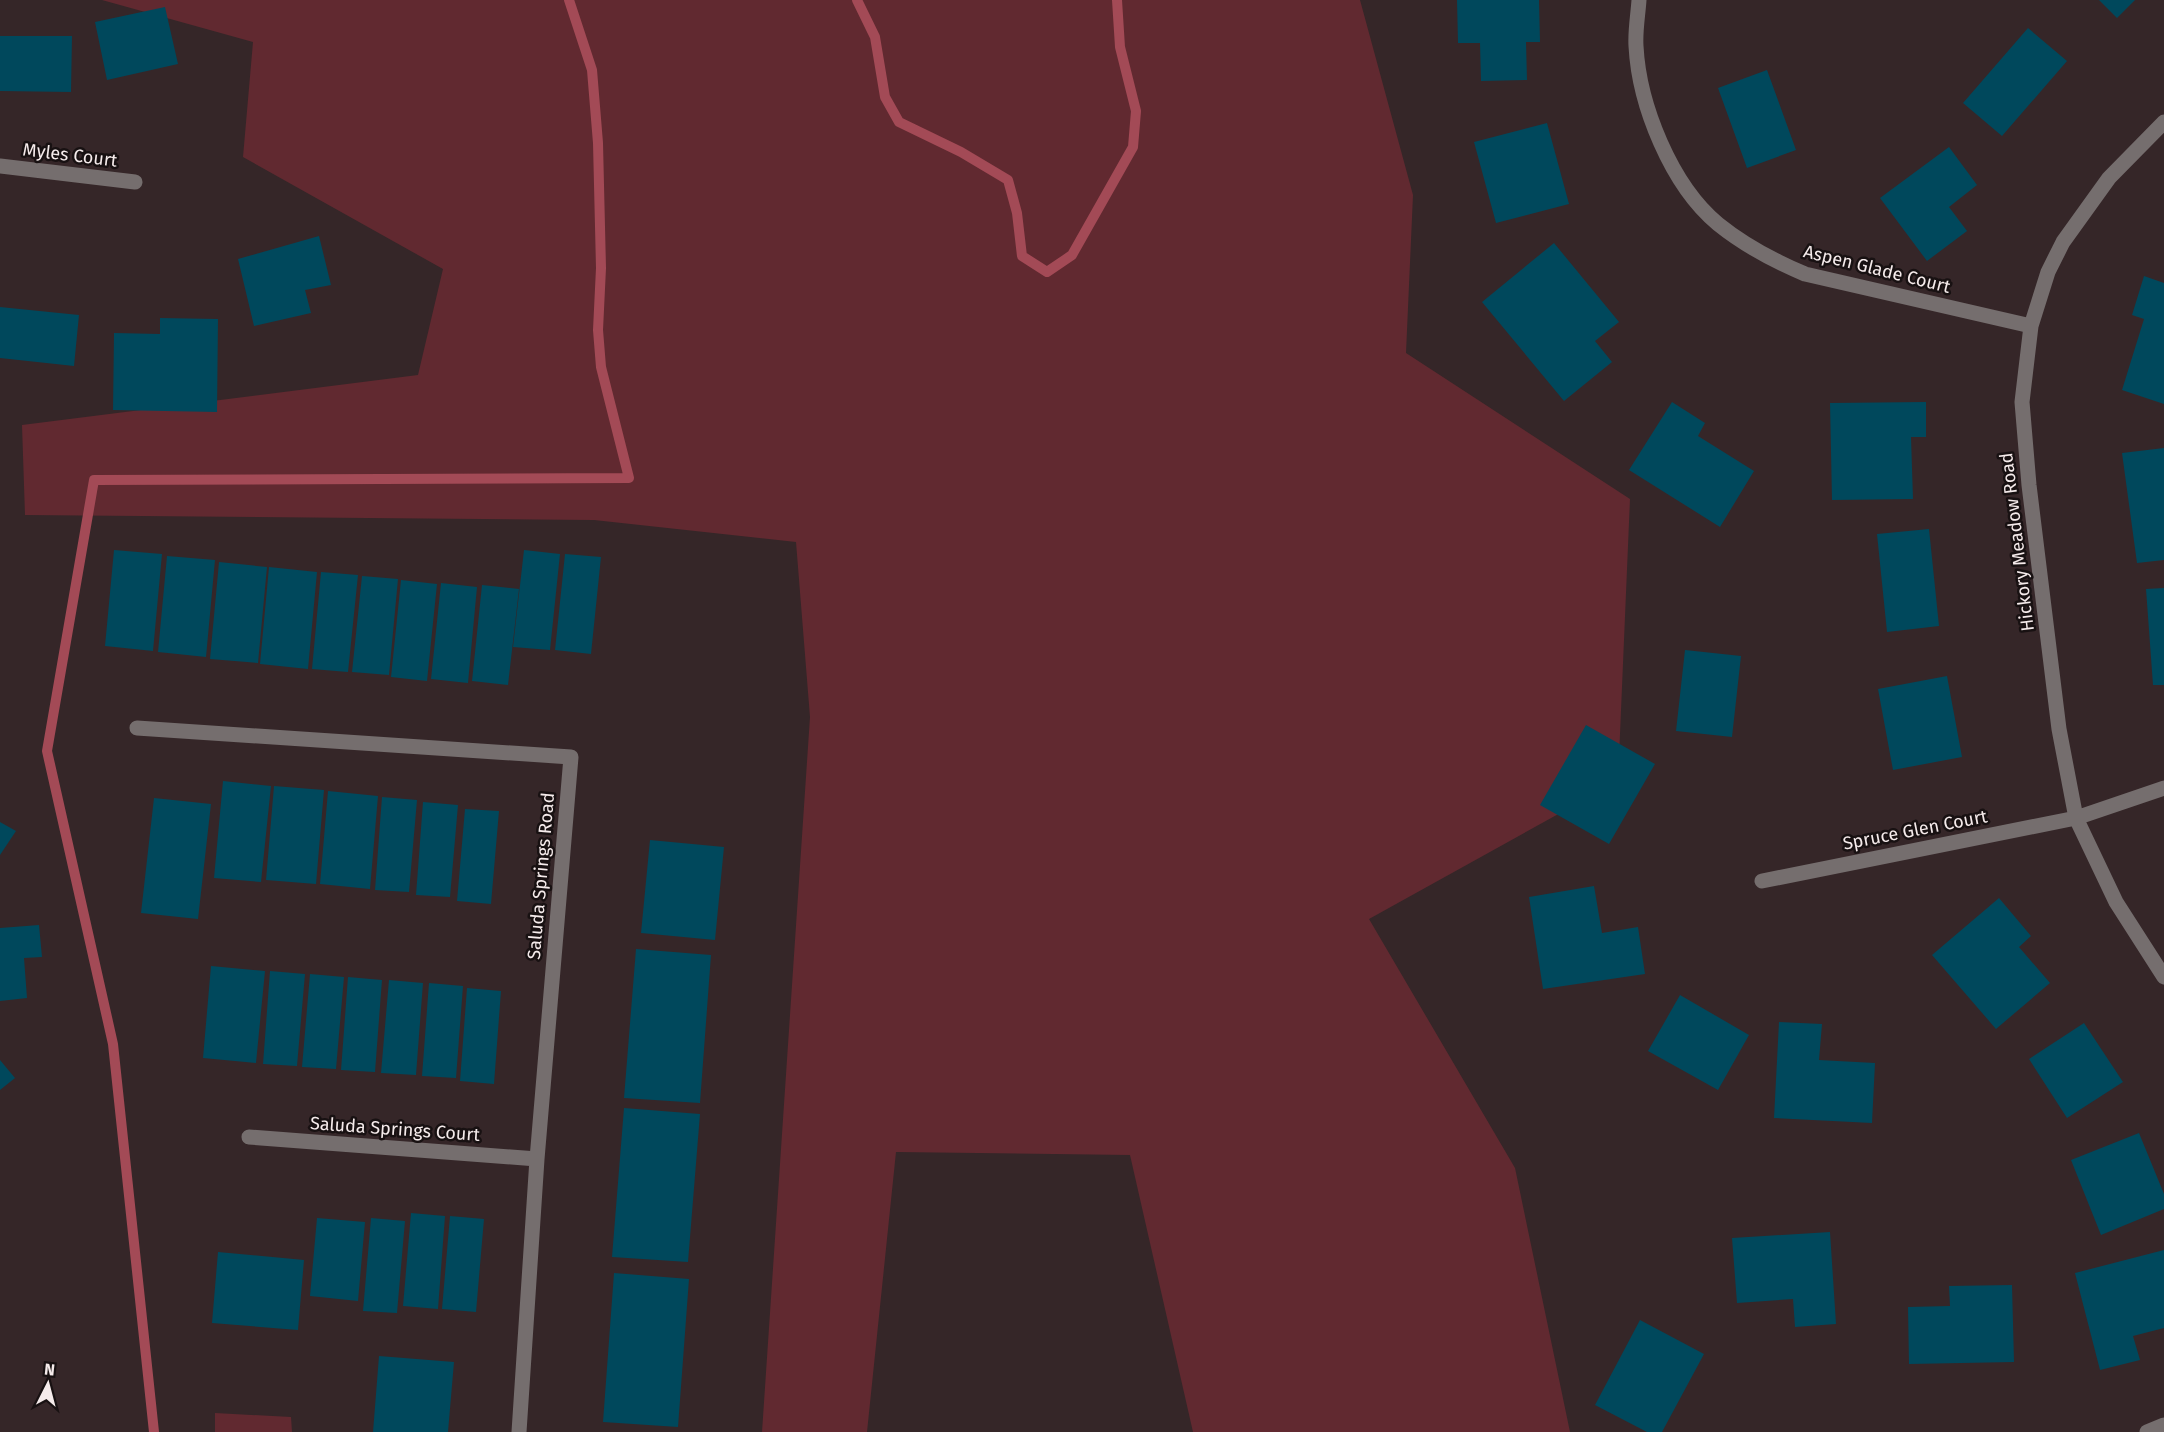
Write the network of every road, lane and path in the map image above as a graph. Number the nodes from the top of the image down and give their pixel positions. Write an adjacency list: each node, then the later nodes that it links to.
1 (1639, 0): 5 (street, Aspen Glade Court)
2 (2164, 122): 5 (street, Hickory Meadow Road)
3 (0, 166): 4 (street, Myles Court)
4 (135, 182)
5 (2031, 326): 8 (street, Hickory Meadow Road)
6 (137, 728): 12 (street, Saluda Springs Road)
7 (2164, 788): 8 (street, Spruce Glen Court)
8 (2076, 818): 9 (street, Spruce Glen Court); 10 (street, Hickory Meadow Road)
9 (1762, 881)
10 (2164, 976)
11 (249, 1137): 12 (street, Saluda Springs Court)
12 (537, 1159): 14 (street, Saluda Springs Road)
13 (2164, 1425): 15 (street)
14 (519, 1432)
15 (2146, 1432)

